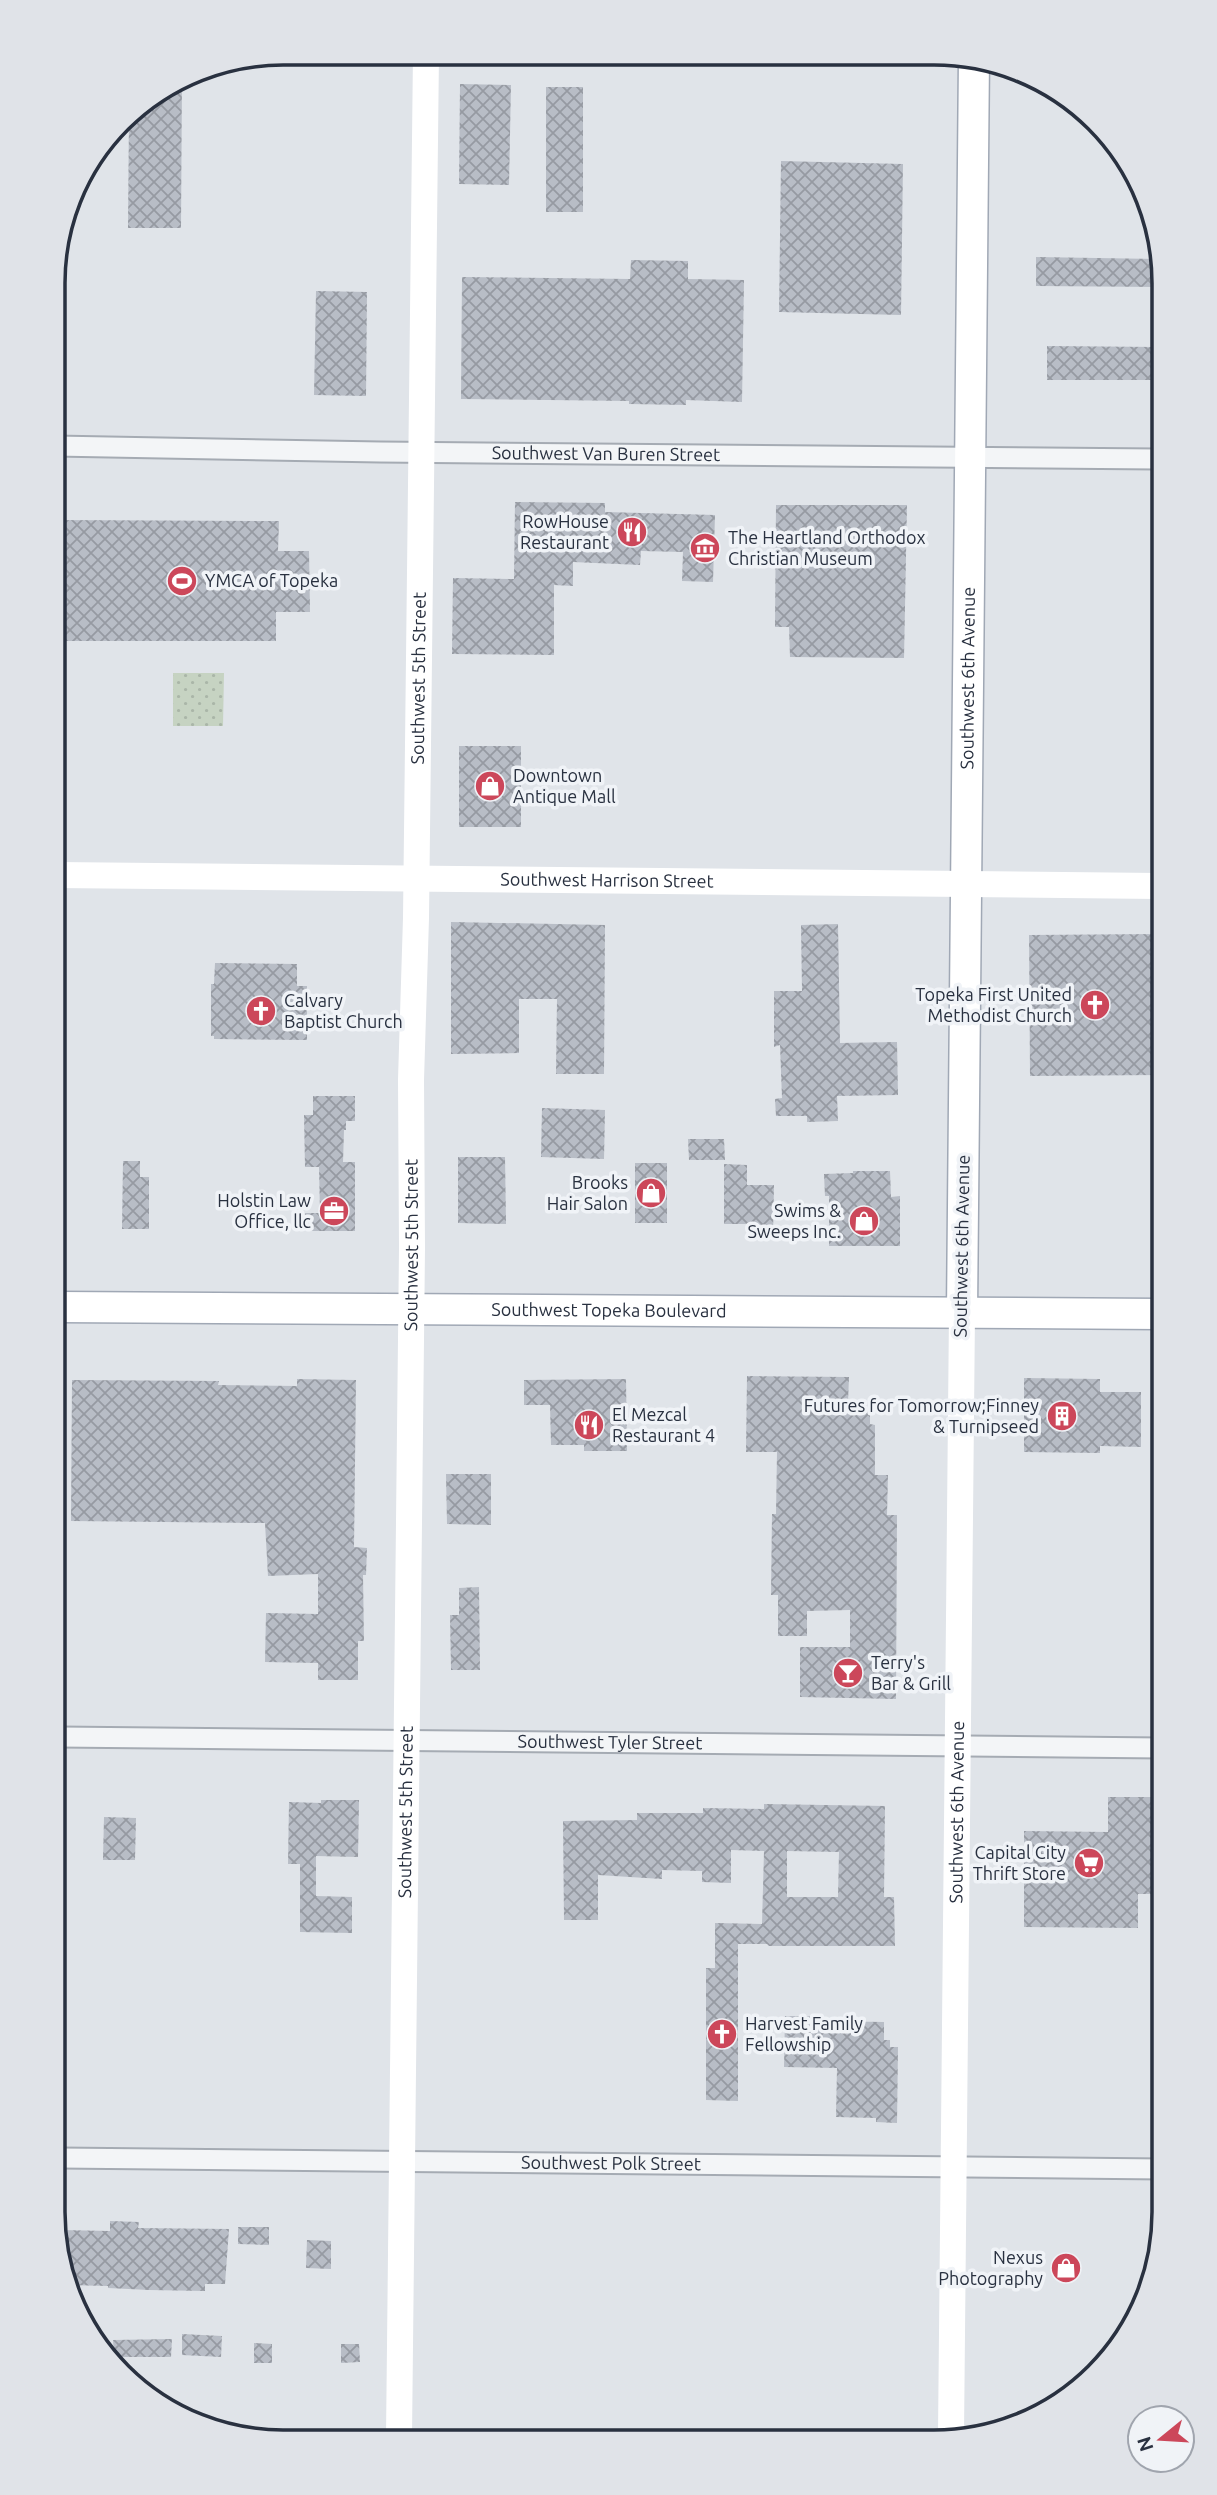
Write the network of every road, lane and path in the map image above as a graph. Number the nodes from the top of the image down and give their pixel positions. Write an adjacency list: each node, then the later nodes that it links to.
1 (426, 65): 4 (street, Southwest 5th Street)
2 (974, 69): 5 (main road, Southwest 6th Avenue)
3 (65, 446): 4 (street, Southwest Van Buren Street)
4 (421, 452): 5 (street, Southwest Van Buren Street); 8 (street, Southwest 5th Street)
5 (970, 458): 6 (street, Southwest Van Buren Street); 9 (main road, Southwest 6th Avenue)
6 (1152, 459)
7 (65, 875): 8 (street, Southwest Harrison Street)
8 (416, 879): 9 (street, Southwest Harrison Street); 12 (street, Southwest 5th Street)
9 (966, 884): 10 (street, Southwest Harrison Street); 13 (main road, Southwest 6th Avenue)
10 (1152, 886)
11 (65, 1307): 12 (main road, Southwest Topeka Boulevard)
12 (411, 1309): 13 (main road, Southwest Topeka Boulevard); 16 (street, Southwest 5th Street)
13 (962, 1312): 14 (main road, Southwest Topeka Boulevard); 17 (street, Southwest 6th Avenue)
14 (1152, 1314)
15 (65, 1737): 16 (street, Southwest Tyler Street)
16 (407, 1740): 17 (street, Southwest Tyler Street); 20 (street, Southwest 5th Street)
17 (958, 1746): 18 (street, Southwest Tyler Street); 21 (street, Southwest 6th Avenue)
18 (1152, 1748)
19 (65, 2158): 20 (street, Southwest Polk Street)
20 (402, 2162): 21 (street, Southwest Polk Street); 24 (street, Southwest 5th Street)
21 (954, 2166): 22 (street, Southwest Polk Street); 23 (street, Southwest 6th Avenue)
22 (1152, 2169)
23 (951, 2429)
24 (399, 2430)

